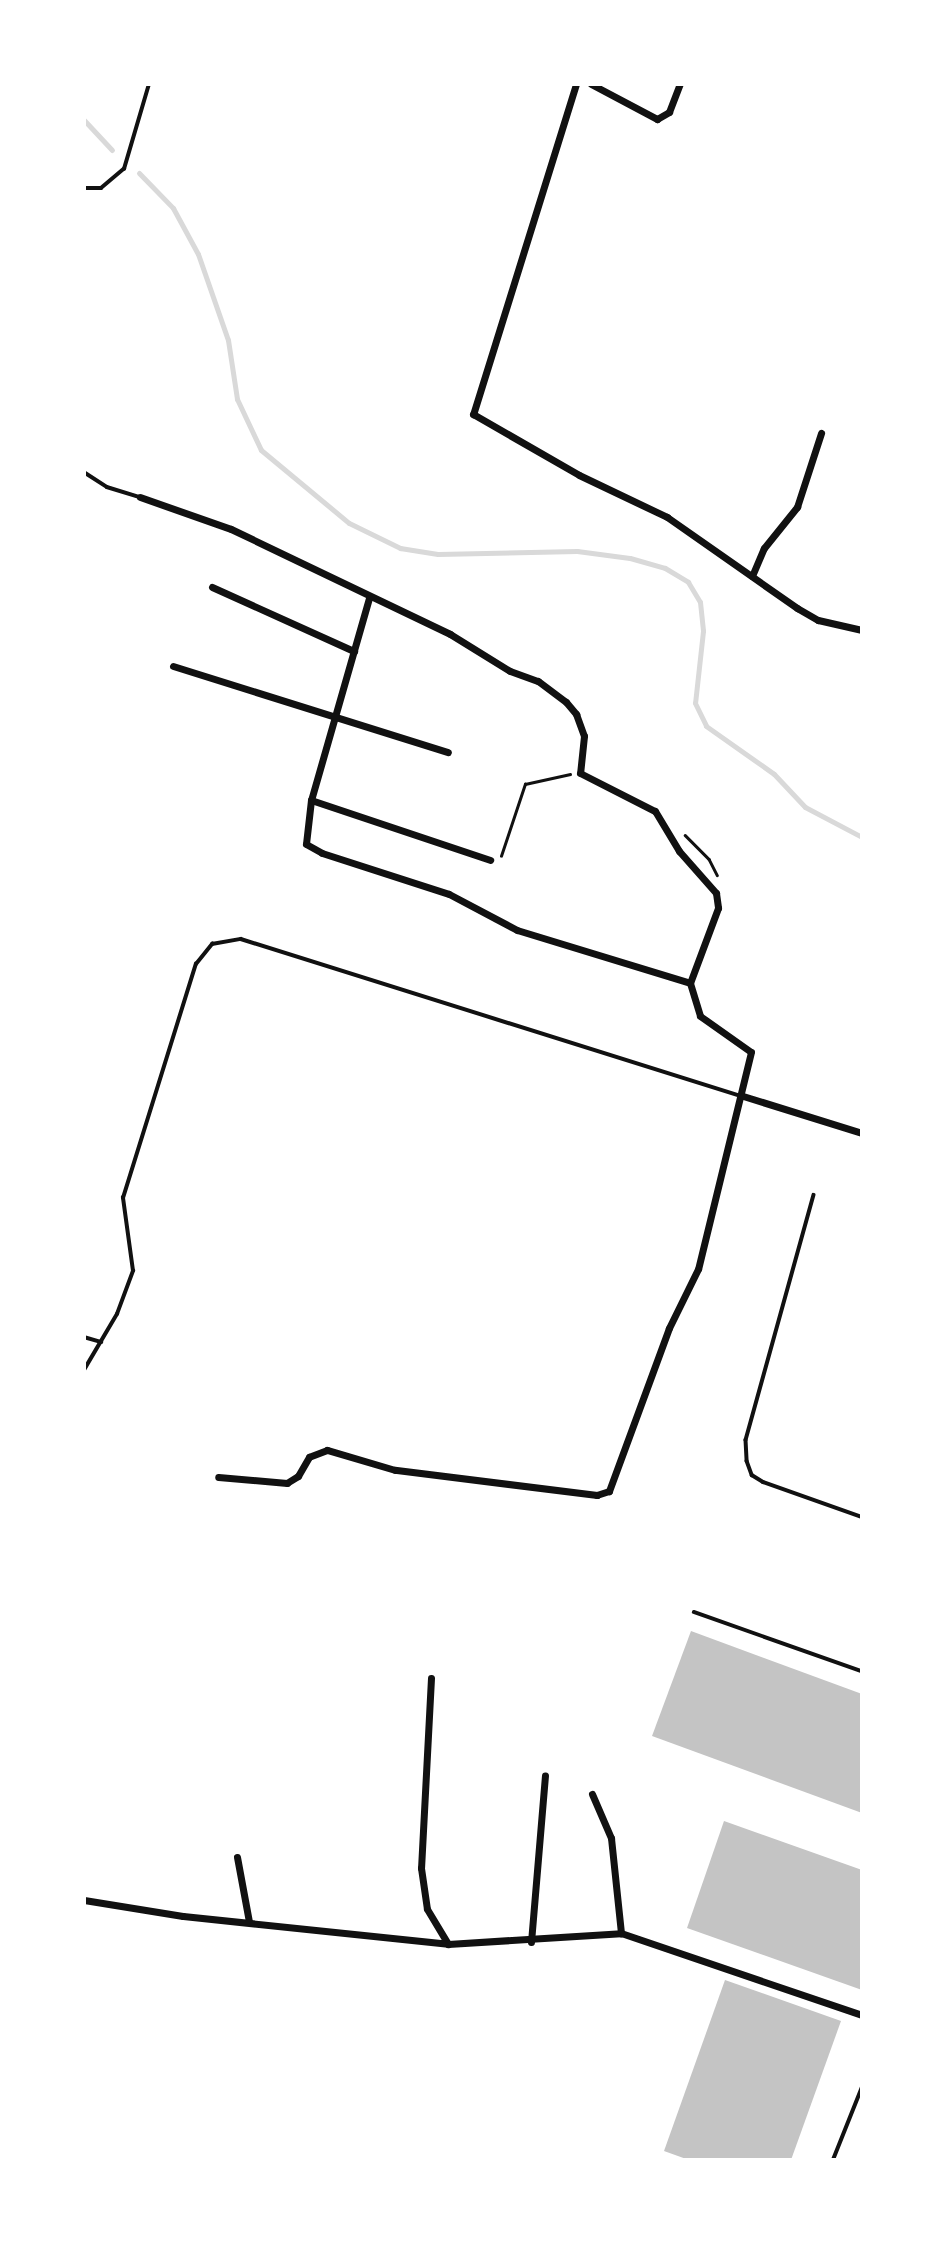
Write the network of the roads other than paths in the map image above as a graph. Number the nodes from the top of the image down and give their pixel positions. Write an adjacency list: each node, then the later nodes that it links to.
1 (149, 84): 5 (lane)
2 (576, 84): 9 (street)
3 (591, 84): 4 (street)
4 (680, 84)
5 (85, 190)
6 (821, 433): 9 (street)
7 (84, 472): 8 (lane)
8 (140, 497): 11 (street)
9 (752, 576): 12 (street)
10 (212, 587): 13 (street)
11 (369, 598): 13 (street); 19 (street)
12 (862, 630)
13 (354, 651): 15 (street)
14 (173, 666): 15 (street)
15 (334, 717): 16 (street); 17 (street)
16 (448, 752)
17 (311, 800): 18 (street); 19 (street)
18 (490, 860)
19 (690, 983): 20 (street)
20 (743, 1096): 21 (street); 24 (lane); 26 (street)
21 (862, 1133)
22 (814, 1195): 27 (lane)
23 (84, 1336): 24 (lane)
24 (101, 1342): 25 (lane)
25 (84, 1370)
26 (218, 1477)
27 (862, 1517)
28 (694, 1612): 29 (lane)
29 (862, 1671)
30 (431, 1678): 38 (street)
31 (545, 1776): 37 (street)
32 (592, 1794): 36 (street)
33 (237, 1857): 35 (street)
34 (84, 1900): 35 (street)
35 (249, 1922): 38 (street)
36 (621, 1933): 37 (street); 39 (street)
37 (531, 1942): 38 (street)
38 (448, 1944)
39 (862, 2015)
40 (862, 2087): 41 (lane)
41 (833, 2160)

